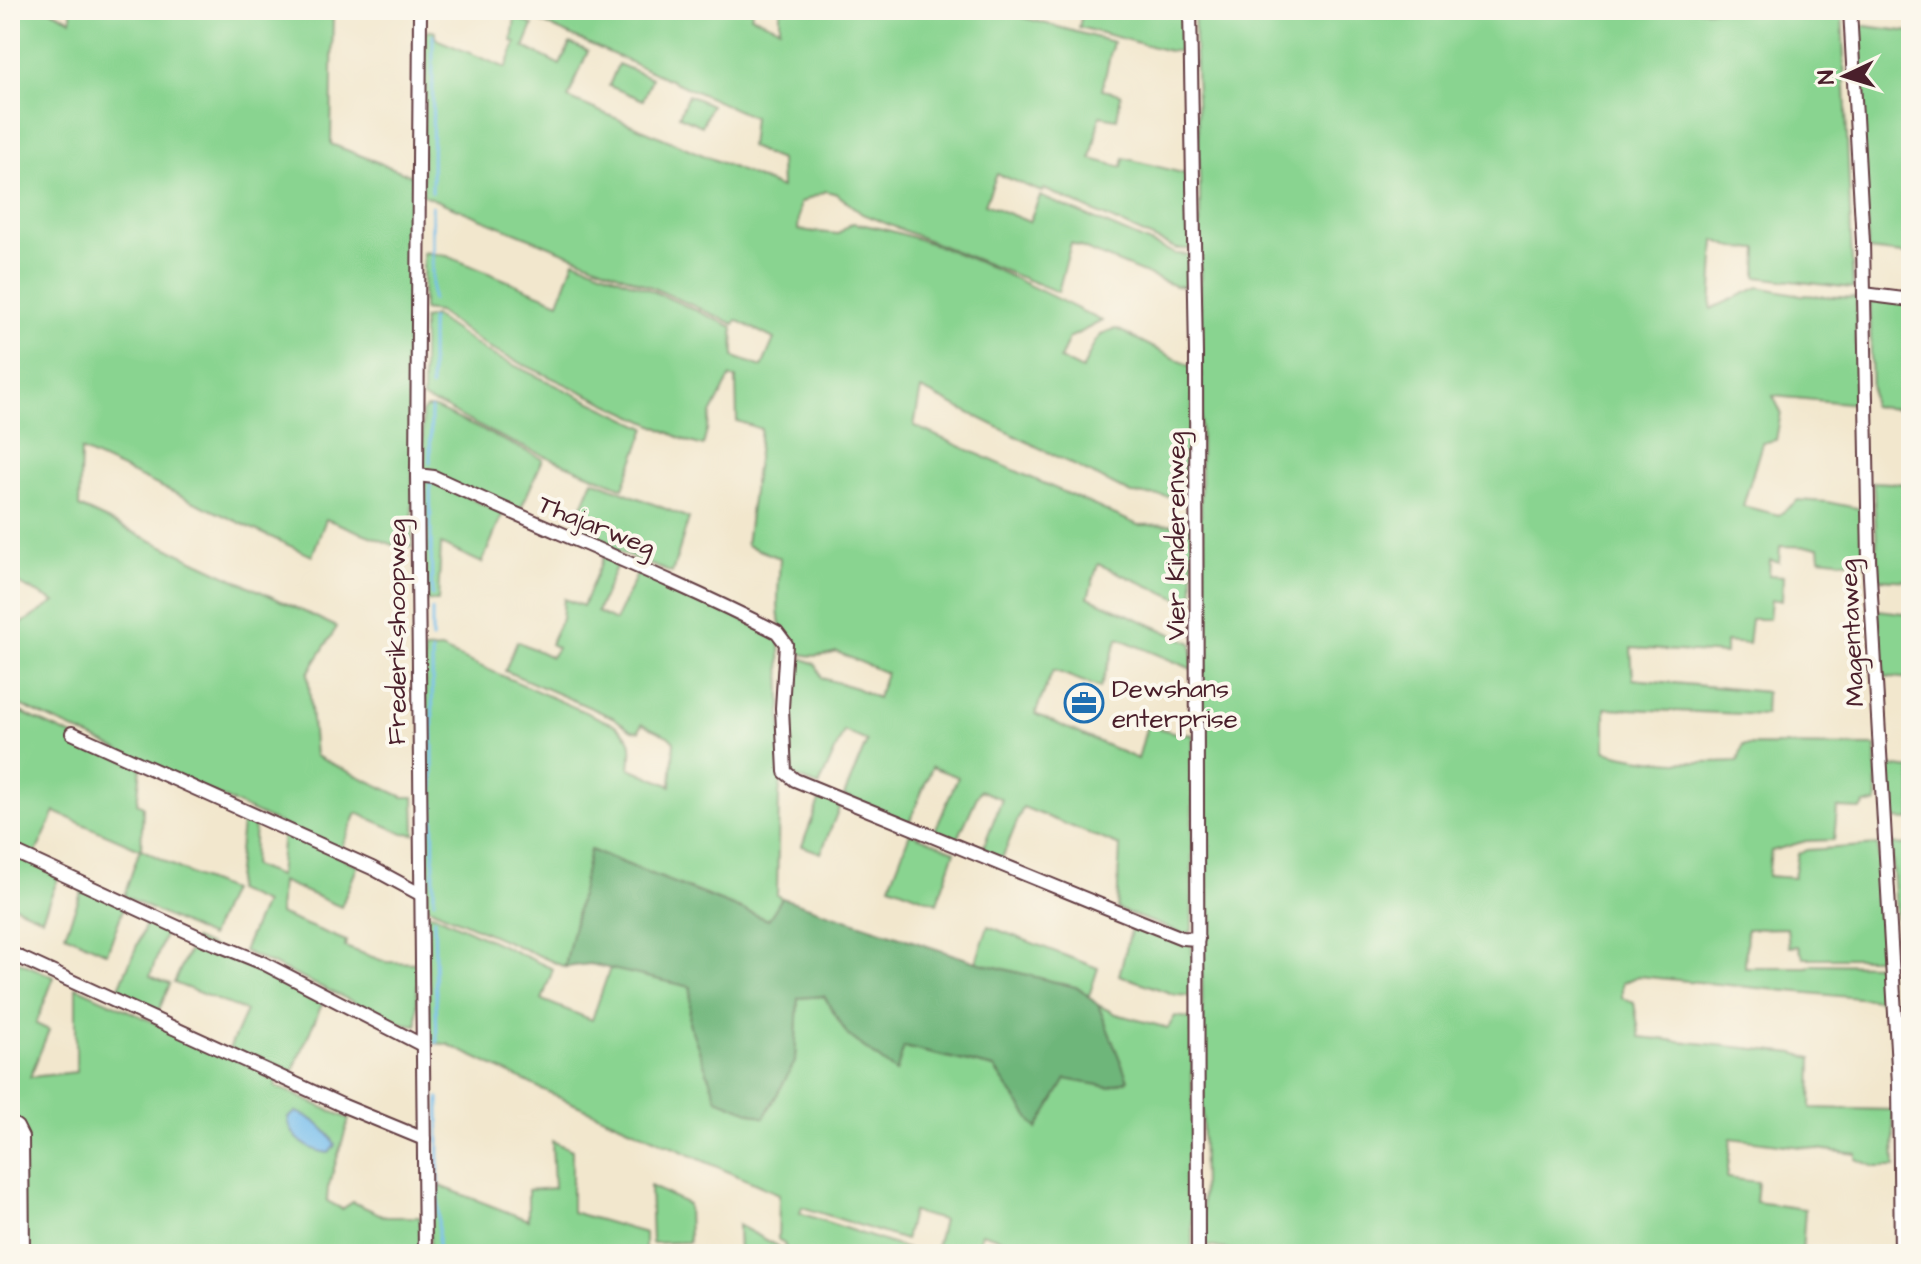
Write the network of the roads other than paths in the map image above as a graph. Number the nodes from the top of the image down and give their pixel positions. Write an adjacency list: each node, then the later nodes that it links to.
1 (420, 10): 6 (street, Frederikshoopweg)
2 (1190, 10): 10 (street, Vier Kinderenweg)
3 (1850, 10): 4 (street, Magentaweg)
4 (1864, 294): 5 (street); 20 (street, Magentaweg)
5 (1911, 300)
6 (417, 475): 9 (street, Frederikshoopweg); 10 (street, Thajarweg)
7 (72, 733): 9 (street)
8 (10, 850): 12 (street)
9 (420, 894): 12 (street, Frederikshoopweg)
10 (1198, 939): 19 (street, Vier Kinderenweg)
11 (10, 953): 14 (street)
12 (422, 1045): 14 (street, Frederikshoopweg)
13 (10, 1122): 16 (street)
14 (424, 1139): 18 (street, Frederikshoopweg)
15 (10, 1231): 16 (street)
16 (23, 1237): 17 (street)
17 (23, 1254)
18 (425, 1254)
19 (1198, 1254)
20 (1901, 1254)

